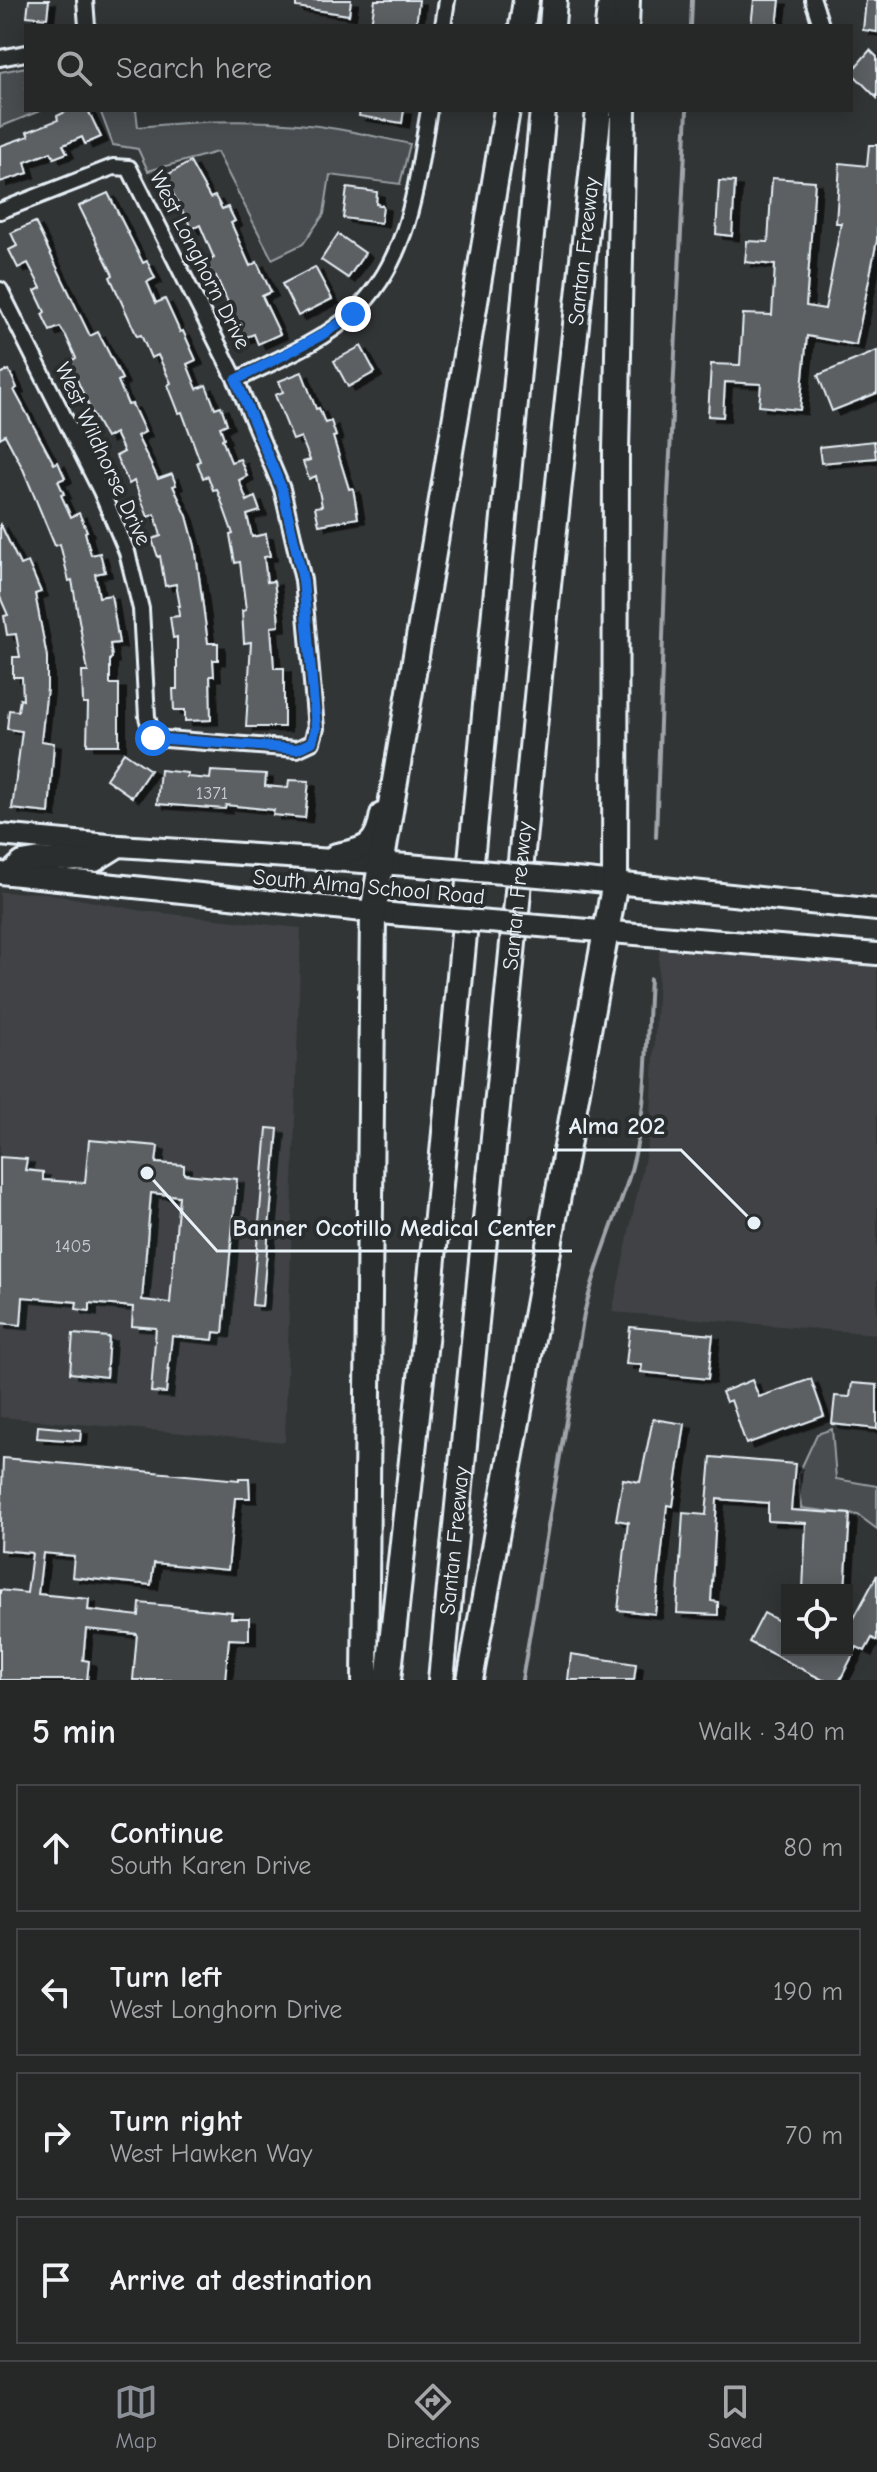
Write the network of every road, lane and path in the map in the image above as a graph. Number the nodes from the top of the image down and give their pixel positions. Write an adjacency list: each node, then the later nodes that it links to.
1 (85, 0): 8 (street)
2 (447, 0): 9 (street)
3 (526, 0): 10 (highway)
4 (554, 0): 11 (highway)
5 (611, 0): 12 (highway)
6 (627, 0): 13 (highway)
7 (813, 0): 14 (street)
8 (87, 24)
9 (443, 24)
10 (522, 24)
11 (552, 24)
12 (608, 24)
13 (626, 24)
14 (821, 24)
15 (24, 53): 16 (street)
16 (0, 58)
17 (429, 112): 24 (street)
18 (507, 112): 25 (highway)
19 (543, 112): 38 (highway)
20 (599, 112): 39 (highway, Santan Freeway)
21 (623, 112): 32 (highway)
22 (0, 211): 24 (street, West Longhorn Drive)
23 (0, 290): 26 (street, West Wildhorse Drive)
24 (236, 380): 26 (street, West Longhorn Drive)
25 (426, 595): 29 (main road); 30 (highway)
26 (312, 742)
27 (0, 835): 28 (main road, South Alma School Road)
28 (119, 846): 29 (main road, South Alma School Road); 31 (main road)
29 (307, 858): 30 (main road, South Alma School Road)
30 (382, 863): 32 (main road, South Alma School Road, bridge); 34 (highway)
31 (5, 874): 34 (main road, South Alma School Road)
32 (615, 882): 33 (main road, South Alma School Road); 35 (highway)
33 (877, 910)
34 (373, 913): 35 (main road, South Alma School Road, bridge); 37 (highway)
35 (607, 933): 36 (main road, South Alma School Road); 40 (highway)
36 (877, 954)
37 (365, 1680)
38 (388, 1680)
39 (441, 1680)
40 (470, 1680)

